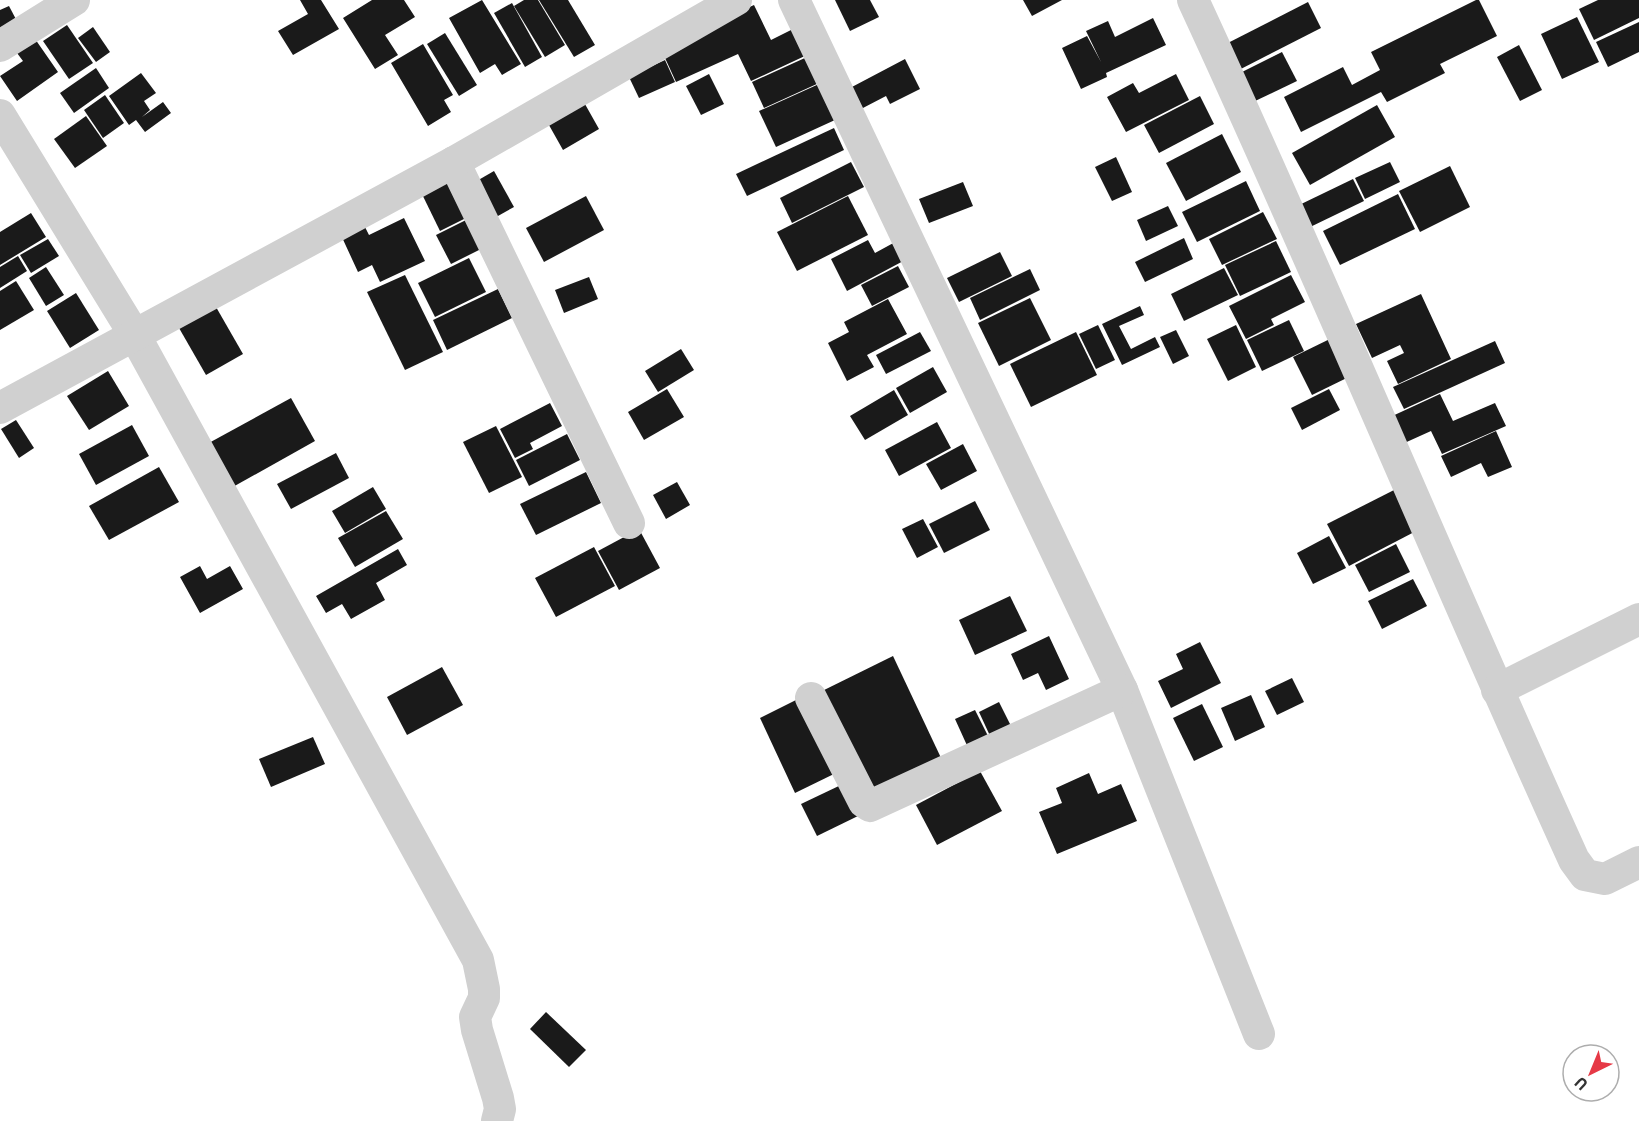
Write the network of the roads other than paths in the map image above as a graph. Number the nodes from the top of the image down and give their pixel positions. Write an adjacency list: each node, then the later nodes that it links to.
1 (74, 0): 5 (street)
2 (736, 0): 7 (street)
3 (794, 0): 12 (street)
4 (1193, 0): 13 (street)
5 (0, 46)
6 (0, 115): 8 (street)
7 (454, 162): 8 (street); 10 (street)
8 (134, 334): 9 (street); 17 (street)
9 (0, 408)
10 (630, 523)
11 (1639, 619): 13 (street)
12 (1122, 690): 14 (street); 16 (street)
13 (1497, 690): 15 (street)
14 (811, 698)
15 (1639, 862)
16 (1259, 1034)
17 (497, 1121)

